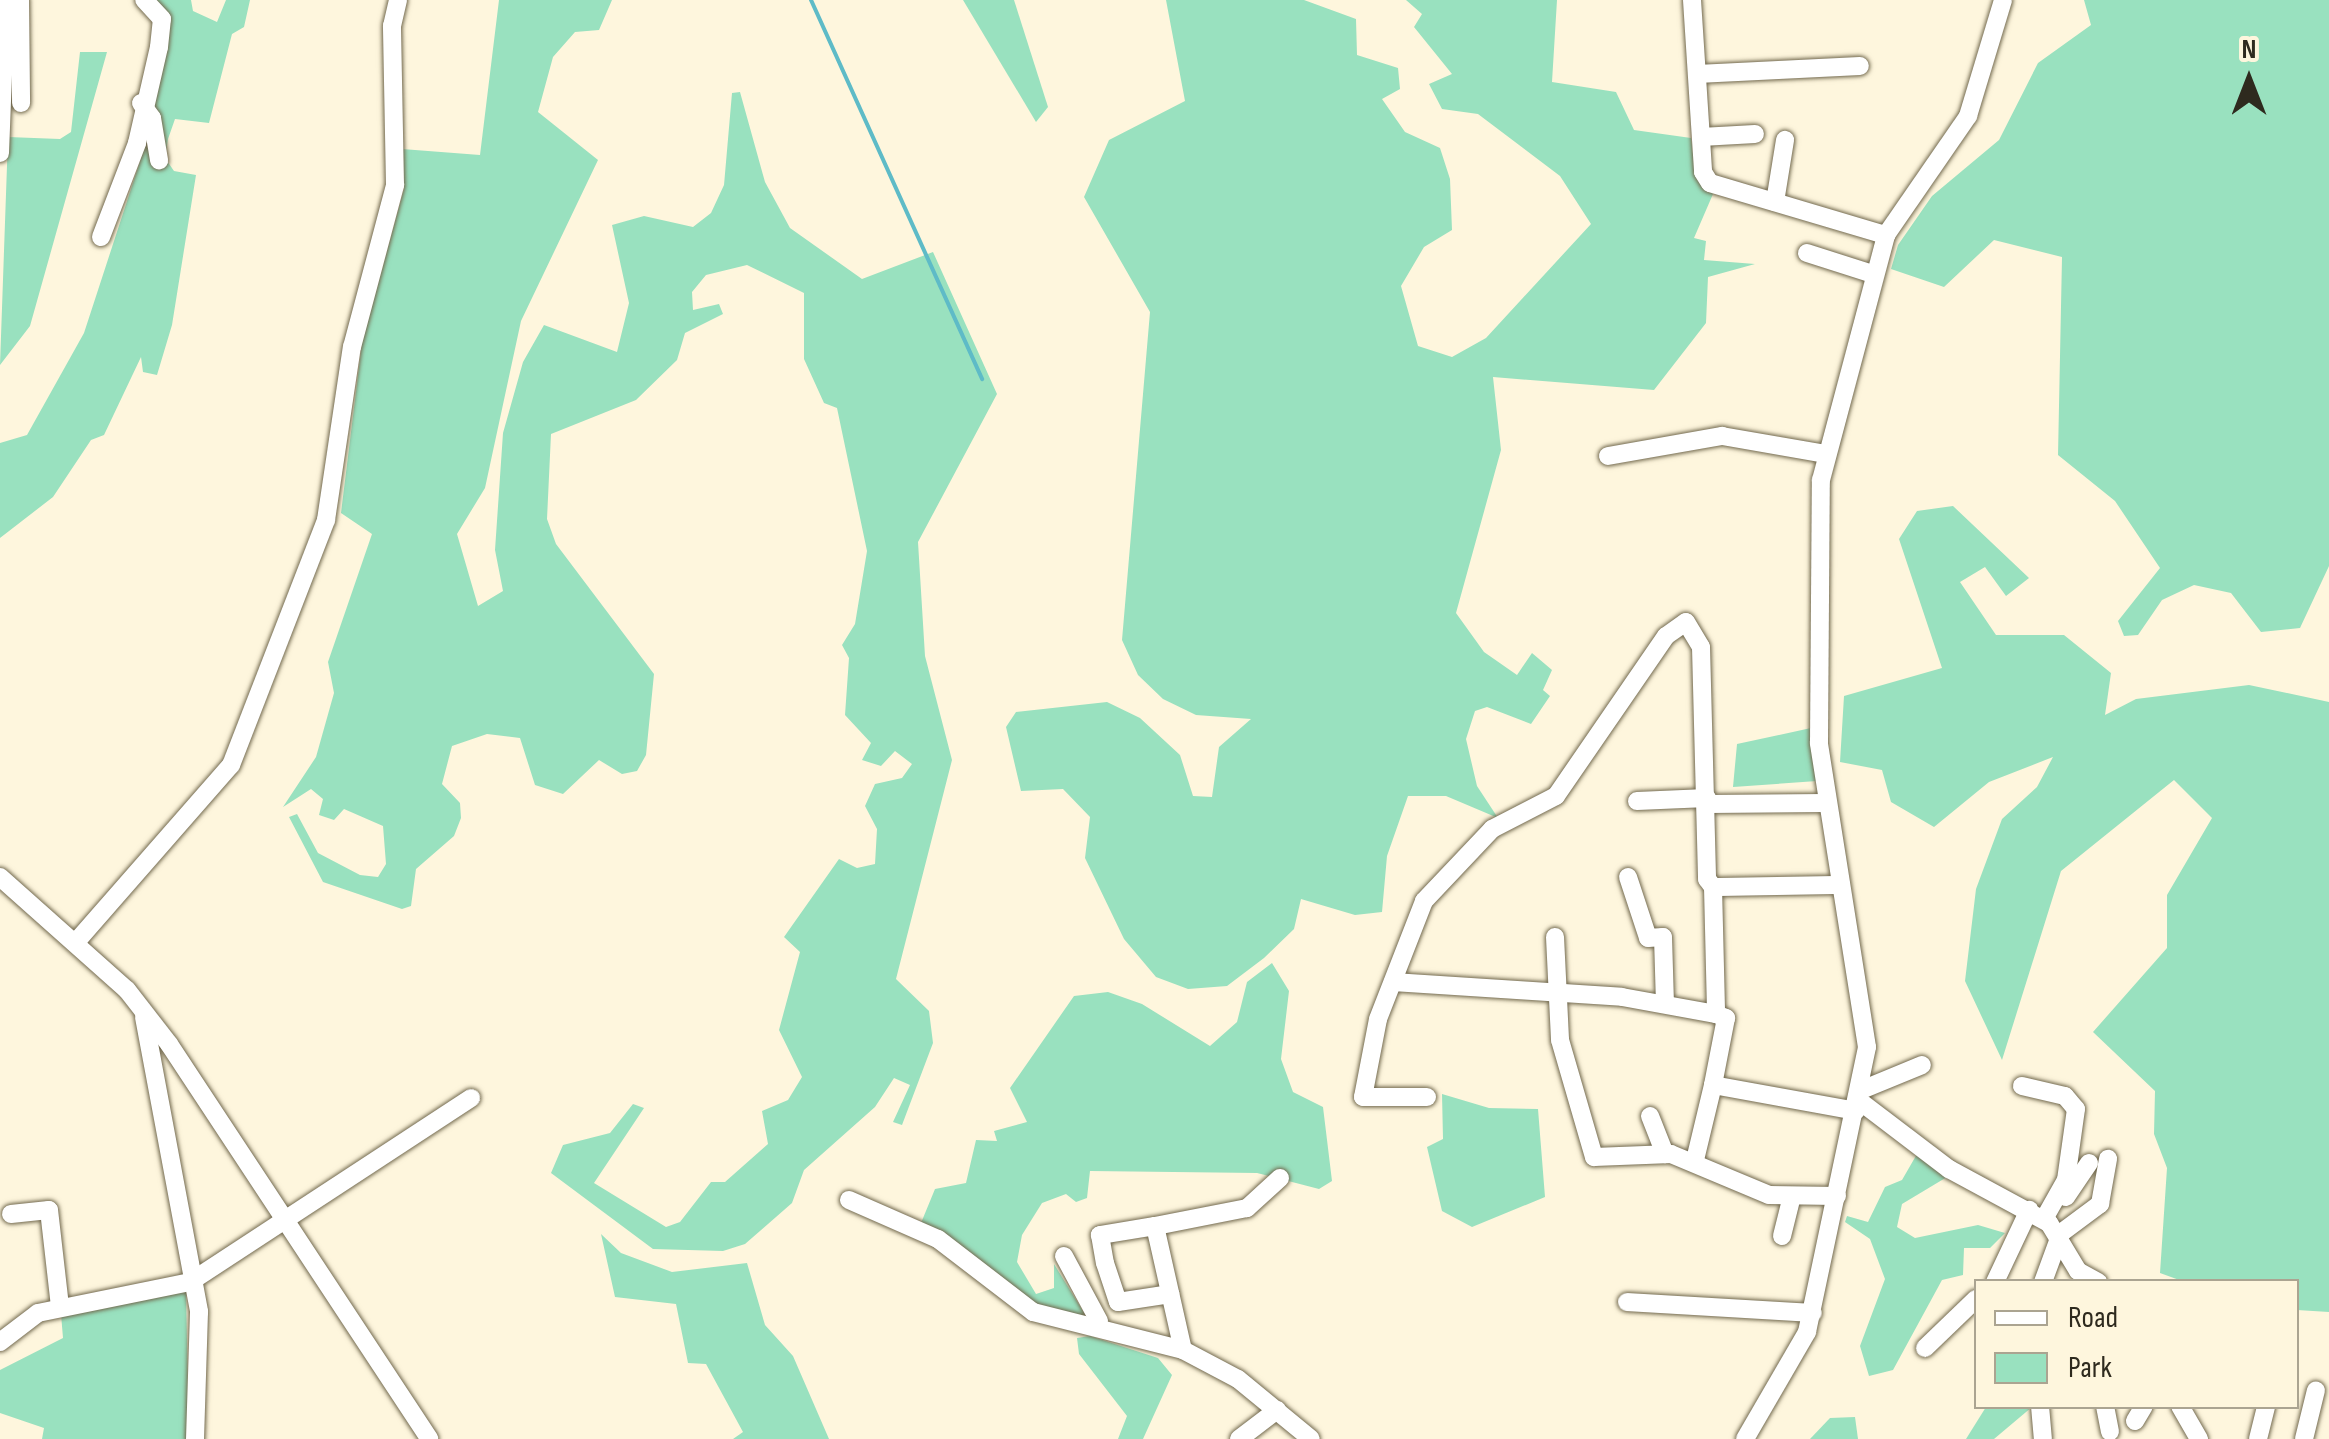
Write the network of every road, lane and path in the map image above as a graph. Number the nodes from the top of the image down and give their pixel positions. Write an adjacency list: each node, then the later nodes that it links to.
1 (6, 0): 14 (street)
2 (20, 0): 9 (street)
3 (144, 0): 10 (street)
4 (398, 0): 31 (street)
5 (1692, 0): 8 (street)
6 (2003, 0): 17 (street)
7 (1860, 66): 8 (street)
8 (1697, 74): 12 (street)
9 (21, 103)
10 (141, 103): 15 (street); 18 (street)
11 (1755, 134): 12 (street)
12 (1701, 136): 16 (street)
13 (1785, 140): 16 (street)
14 (0, 154)
15 (158, 160)
16 (1775, 202): 17 (street)
17 (1886, 235): 20 (street)
18 (101, 238)
19 (1807, 253): 20 (street)
20 (1872, 274): 21 (street)
21 (1826, 454): 22 (street); 25 (street)
22 (1608, 456)
23 (1637, 801): 24 (street)
24 (1708, 801): 25 (street); 29 (street); 32 (street)
25 (1825, 802): 28 (street)
26 (0, 877): 31 (street)
27 (1628, 877): 34 (street)
28 (1841, 885): 29 (street); 42 (street)
29 (1713, 887): 36 (street)
30 (1555, 937): 33 (street)
31 (76, 942): 35 (street)
32 (1393, 982): 33 (street); 40 (street)
33 (1556, 991): 34 (street); 44 (street)
34 (1664, 1004): 36 (street)
35 (144, 1011): 52 (street); 59 (street)
36 (1716, 1014): 38 (street)
37 (1922, 1064): 42 (street)
38 (1713, 1084): 42 (street); 45 (street)
39 (2022, 1086): 51 (street)
40 (1427, 1097)
41 (470, 1098): 52 (street)
42 (1858, 1100): 47 (street); 51 (street)
43 (1650, 1116): 44 (street)
44 (1664, 1154): 45 (street)
45 (1695, 1160): 49 (street)
46 (1280, 1178): 53 (street)
47 (1837, 1196): 49 (street); 65 (street)
48 (848, 1200): 66 (street)
49 (1791, 1200): 54 (street)
50 (11, 1214): 64 (street)
51 (2046, 1221): 51 (street); 56 (street); 57 (street); 58 (street)
52 (284, 1222): 59 (street); 78 (street)
53 (1155, 1226): 60 (street); 62 (street)
54 (1782, 1236)
55 (1064, 1256): 66 (street)
56 (1998, 1279)
57 (2043, 1279)
58 (2093, 1279)
59 (190, 1282): 64 (street); 77 (street)
60 (1170, 1294): 62 (street); 69 (street)
61 (1974, 1301): 68 (street)
62 (1118, 1302): 66 (street)
63 (1627, 1302): 65 (street)
64 (60, 1306): 67 (street)
65 (1813, 1314): 81 (street)
66 (1097, 1324): 69 (street)
67 (0, 1342)
68 (1925, 1348)
69 (1183, 1350): 75 (street)
70 (2316, 1390): 85 (street)
71 (2040, 1409): 82 (street)
72 (2106, 1409): 76 (street)
73 (2182, 1409): 83 (street)
74 (2265, 1409): 84 (street)
75 (1277, 1410): 79 (street); 80 (street)
76 (2110, 1432)
77 (195, 1439)
78 (429, 1439)
79 (1239, 1439)
80 (1310, 1439)
81 (1745, 1439)
82 (2044, 1439)
83 (2199, 1439)
84 (2258, 1439)
85 (2304, 1439)

